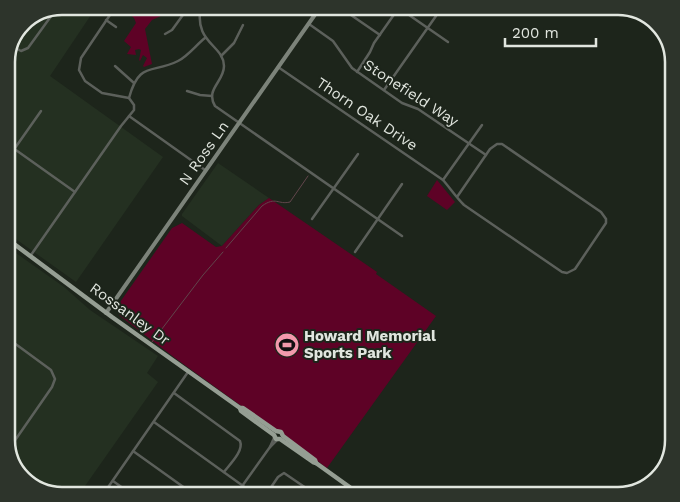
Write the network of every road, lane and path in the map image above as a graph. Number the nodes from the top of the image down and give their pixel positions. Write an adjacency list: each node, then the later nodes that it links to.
1 (110, 15): 10 (street)
2 (182, 15): 15 (street)
3 (201, 15): 17 (street)
4 (314, 15): 11 (main road, N Ross Ln)
5 (351, 15): 16 (street)
6 (393, 15): 16 (street)
7 (409, 15): 14 (street)
8 (436, 15): 14 (street)
9 (51, 17): 19 (street)
10 (106, 20): 13 (street); 28 (street)
11 (308, 24): 22 (main road, N Ross Ln); 23 (street, Stonefield Way)
12 (243, 25): 20 (street)
13 (116, 27)
14 (427, 28): 18 (street); 25 (street)
15 (166, 34)
16 (380, 35): 23 (street)
17 (205, 38): 20 (street); 24 (street)
18 (448, 42)
19 (17, 50)
20 (221, 56): 27 (street)
21 (115, 66): 24 (street)
22 (278, 67): 31 (main road, N Ross Ln); 39 (street, Thorn Oak Drive)
23 (357, 72): 25 (street, Stonefield Way)
24 (134, 82): 28 (street)
25 (384, 90): 33 (street, Stonefield Way)
26 (187, 91): 27 (street)
27 (212, 96): 31 (street)
28 (129, 98): 30 (street)
29 (41, 111): 34 (street)
30 (129, 116): 38 (street); 42 (street)
31 (238, 123): 38 (main road, N Ross Ln); 41 (street)
32 (482, 125): 33 (street)
33 (468, 144): 37 (street, Stonefield Way); 39 (street)
34 (15, 148)
35 (15, 150): 42 (street)
36 (358, 154): 41 (street)
37 (486, 155): 43 (street); 43 (street, Thorn Oak Drive)
38 (205, 170): 50 (main road, N Ross Ln)
39 (443, 180): 43 (street, Thorn Oak Drive)
40 (402, 184): 45 (street)
41 (334, 189): 44 (street); 45 (street)
42 (75, 192): 49 (street)
43 (457, 197)
44 (312, 219)
45 (378, 219): 46 (street); 48 (street)
46 (402, 236)
47 (15, 244): 49 (main road, Rossanley Dr)
48 (355, 252)
49 (31, 255): 50 (main road, Rossanley Dr)
50 (106, 313): 52 (main road, Rossanley Dr)
51 (15, 344): 56 (street)
52 (188, 372): 53 (street); 55 (main road, Rossanley Dr)
53 (174, 393): 54 (street); 58 (street)
54 (154, 422): 57 (street); 58 (street)
55 (277, 437): 60 (street); 66 (main road, Rossanley Dr)
56 (15, 440)
57 (134, 452): 59 (street); 63 (street)
58 (224, 473): 60 (street)
59 (113, 480): 61 (street); 62 (street)
60 (242, 486)
61 (108, 487)
62 (122, 487)
63 (183, 487)
64 (271, 487): 65 (street)
65 (304, 487)
66 (349, 487)

